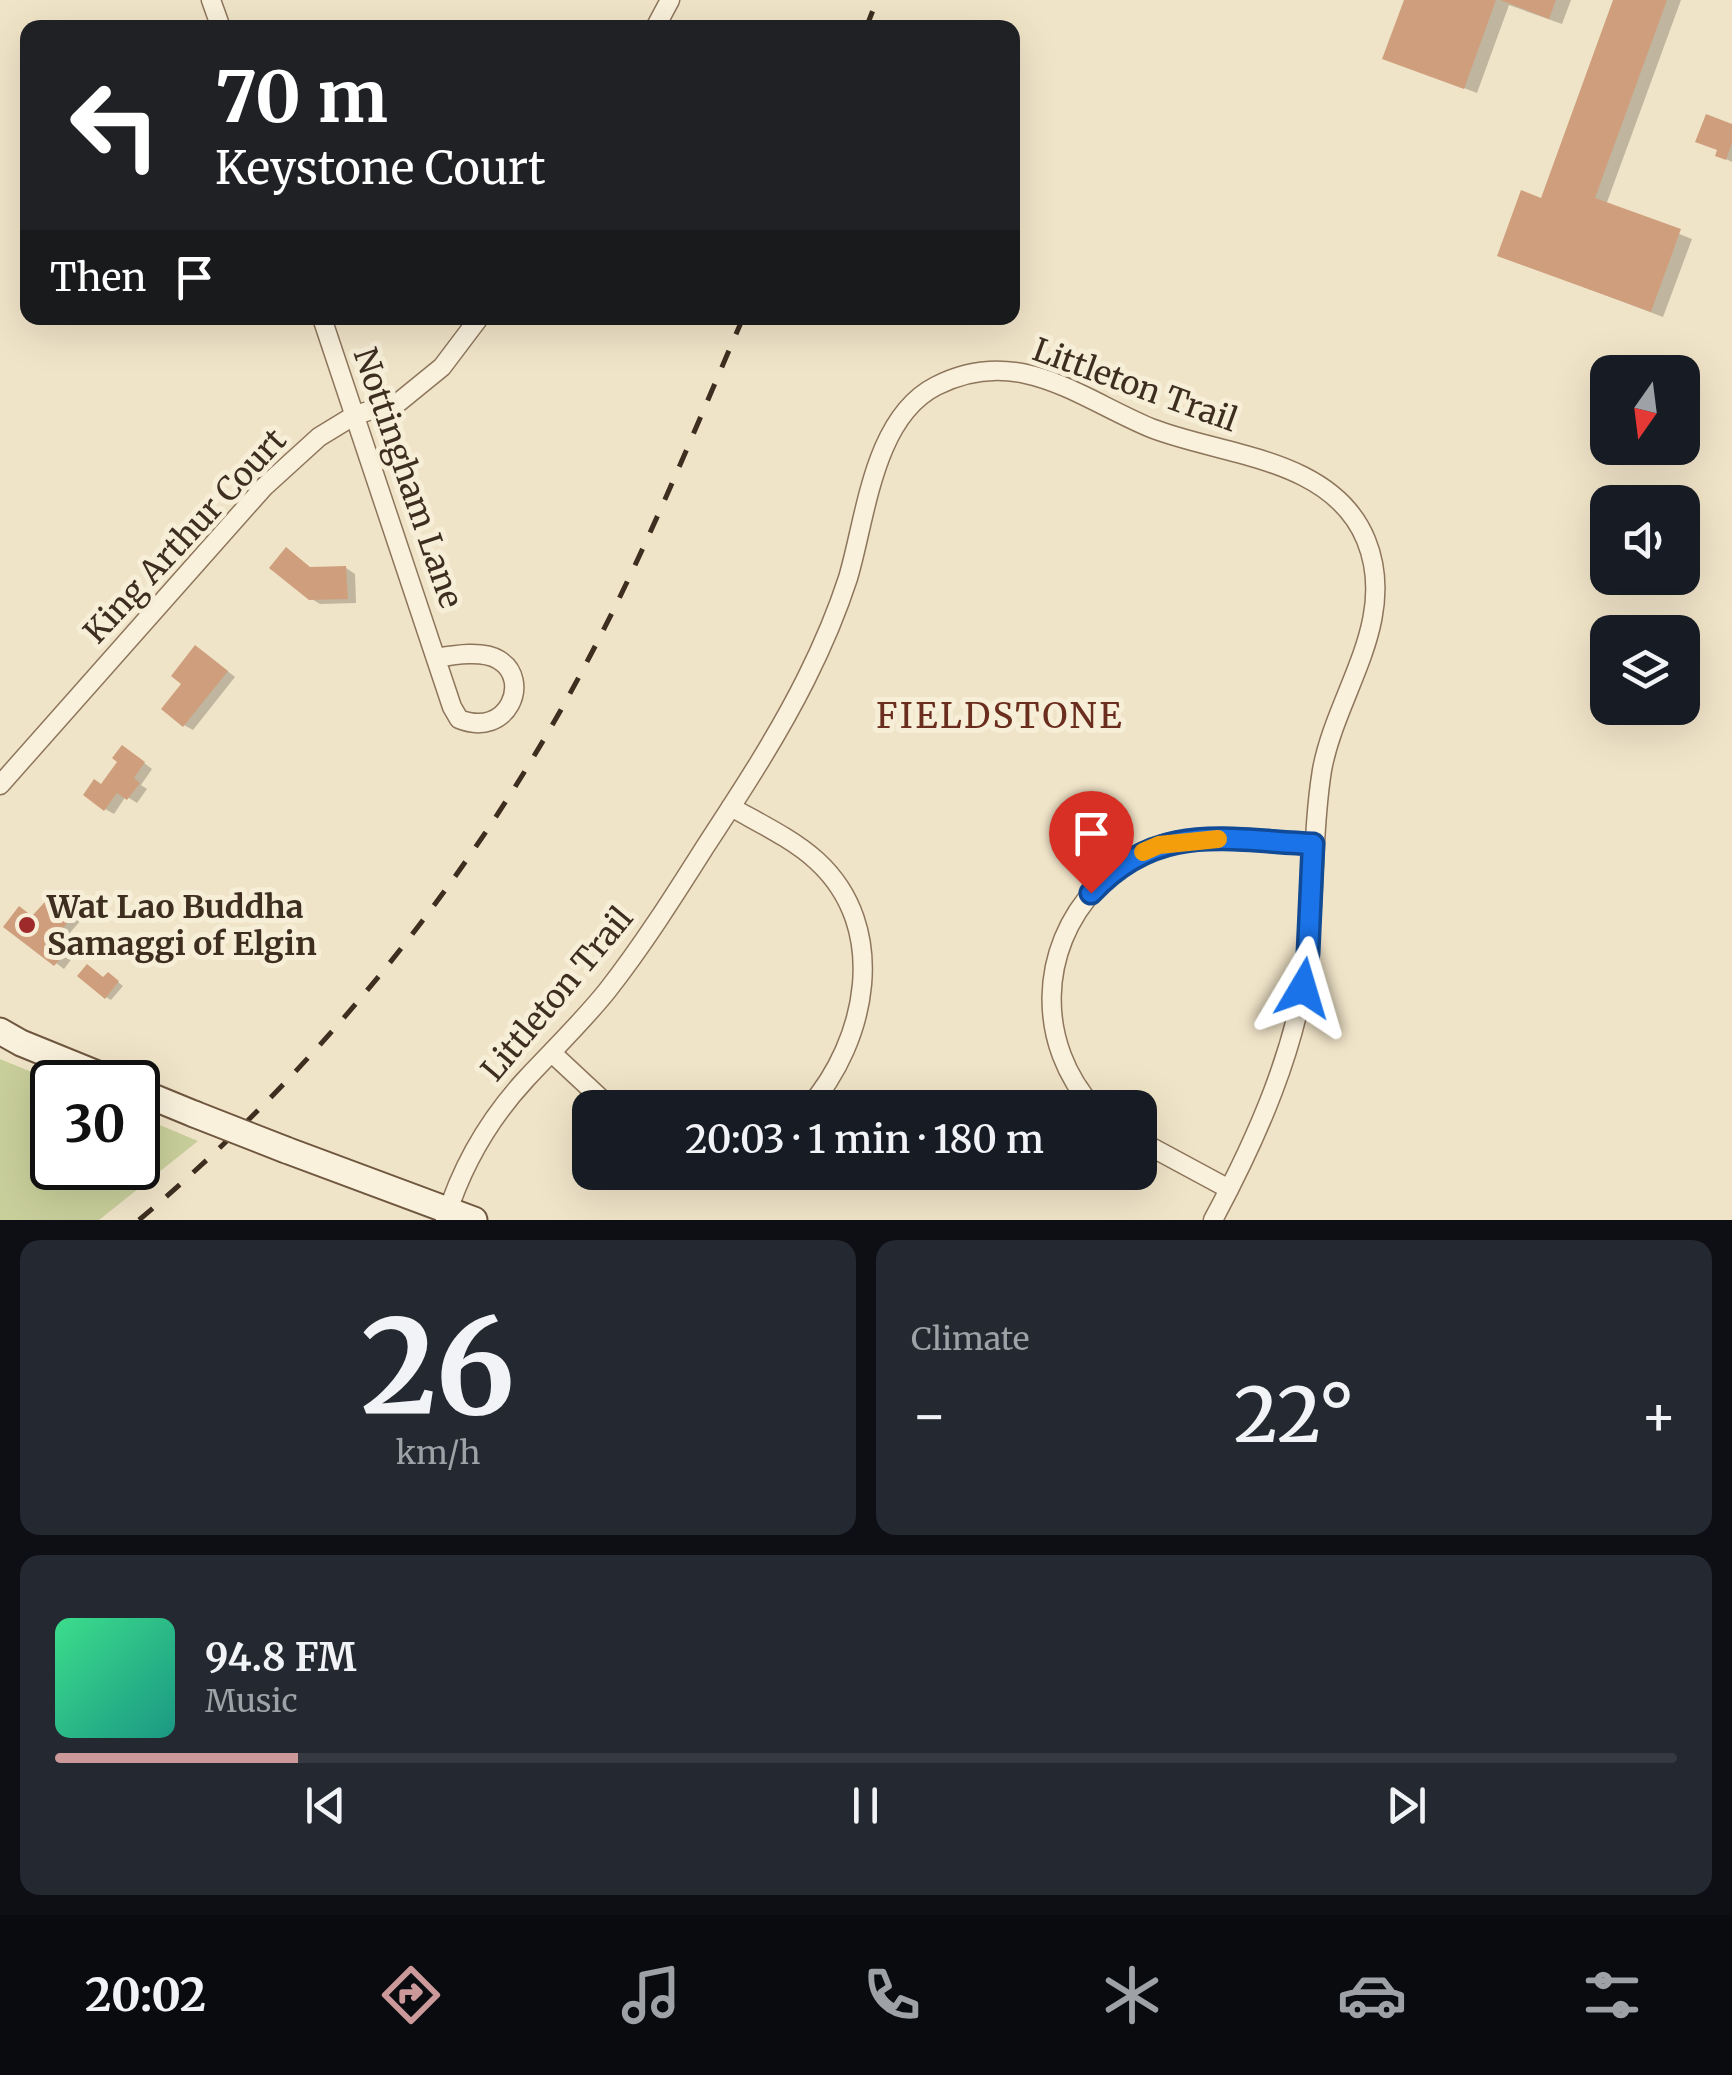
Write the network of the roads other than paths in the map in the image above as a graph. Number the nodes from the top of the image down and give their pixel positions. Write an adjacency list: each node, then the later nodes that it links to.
1 (324, 325): 3 (street, Nottingham Lane)
2 (474, 325): 3 (street, King Arthur Court)
3 (355, 416): 4 (street, Nottingham Lane); 5 (street, King Arthur Court)
4 (436, 658): 4 (street, Nottingham Lane)
5 (0, 786)
6 (731, 807): 7 (street, Littleton Trail); 9 (street, Littleton Trail); 12 (street)
7 (1313, 844): 13 (street); 16 (street, Littleton Trail)
8 (0, 1031): 10 (main road)
9 (552, 1053): 11 (street); 17 (street, Littleton Trail)
10 (63, 1060)
11 (592, 1090)
12 (821, 1090)
13 (1080, 1090)
14 (160, 1100): 17 (main road, bridge)
15 (1157, 1150): 16 (street)
16 (1229, 1189): 19 (street, Littleton Trail)
17 (446, 1215): 18 (main road)
18 (474, 1220)
19 (1213, 1220)

